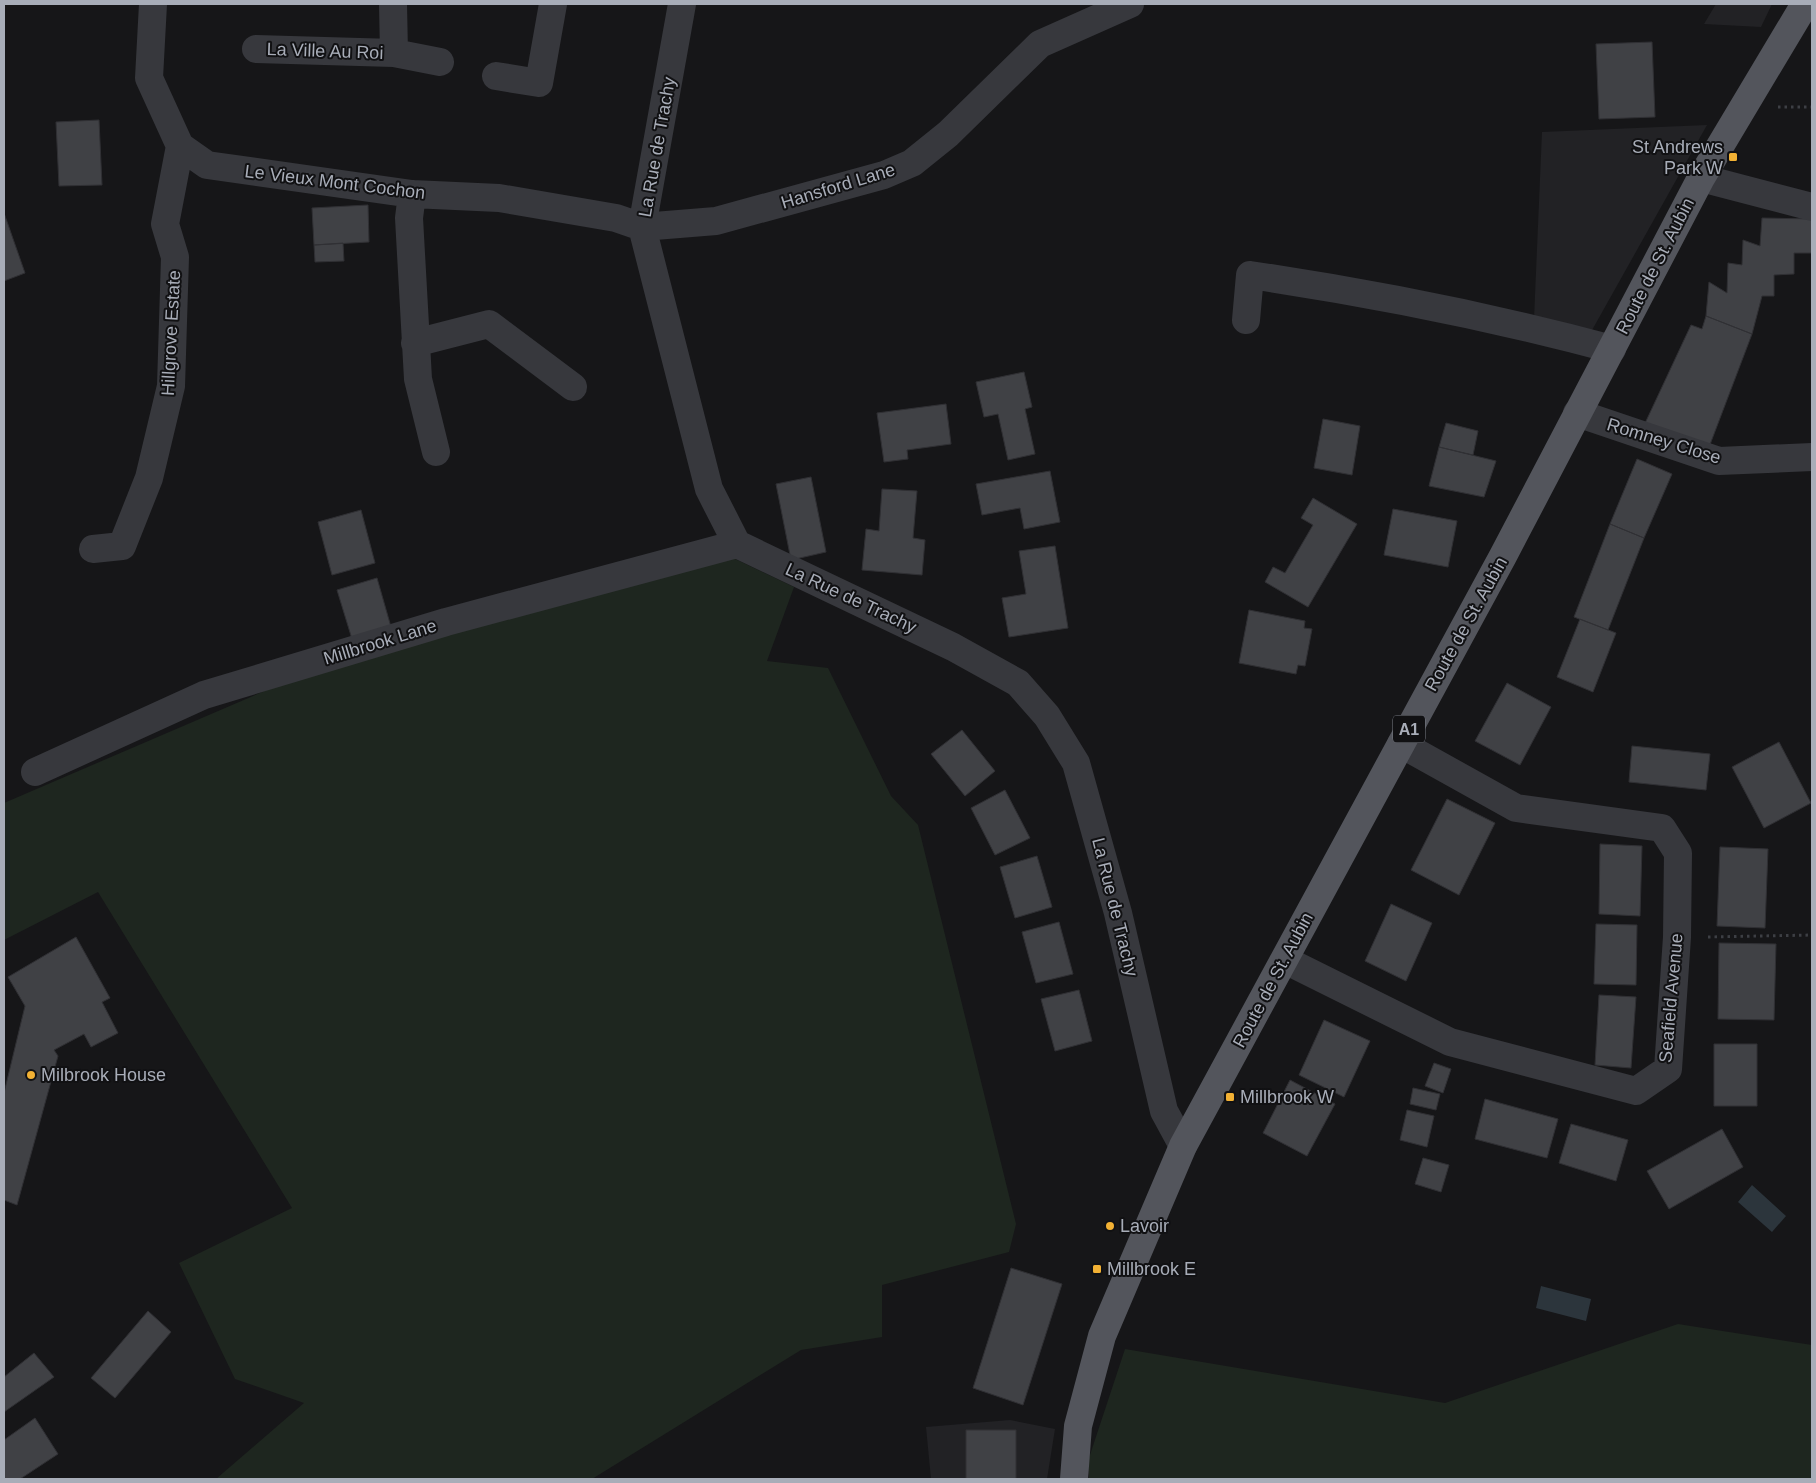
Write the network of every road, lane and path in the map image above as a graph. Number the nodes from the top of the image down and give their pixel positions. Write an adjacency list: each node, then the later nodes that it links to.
1 (153, 4): 11 (street)
2 (393, 4): 8 (street, La Ville Au Roi)
3 (552, 4): 10 (street)
4 (682, 4): 15 (street, La Rue de Trachy)
5 (1130, 4): 15 (street, Hansford Lane)
6 (1805, 4): 12 (main road, Route de St. Aubin / A1)
7 (256, 49): 8 (street, La Ville Au Roi)
8 (394, 53): 9 (street, La Ville Au Roi)
9 (440, 62)
10 (496, 76)
11 (180, 146): 13 (street, Le Vieux Mont Cochon); 24 (street, Hillgrove Estate)
12 (1701, 178): 14 (street); 18 (main road, Route de St. Aubin / A1)
13 (412, 194): 15 (street, Le Vieux Mont Cochon); 17 (street)
14 (1812, 207)
15 (642, 227): 23 (street, La Rue de Trachy)
16 (1246, 320): 18 (street)
17 (415, 343): 19 (street); 21 (street)
18 (1612, 349): 20 (main road, Route de St. Aubin / A1)
19 (573, 387)
20 (1577, 413): 22 (street, Romney Close); 25 (main road, Route de St. Aubin / A1)
21 (436, 452)
22 (1812, 458)
23 (737, 544): 26 (street, Millbrook Lane); 30 (street, La Rue de Trachy)
24 (93, 549)
25 (1401, 744): 28 (street, Seafield Avenue); 29 (main road, Route de St. Aubin / A1)
26 (35, 772)
27 (1812, 935): 28 (path)
28 (1677, 938): 29 (street, Seafield Avenue)
29 (1285, 960): 30 (main road, Route de St. Aubin / A1)
30 (1183, 1146): 31 (main road, Route de St. Aubin / A1)
31 (1074, 1479)

